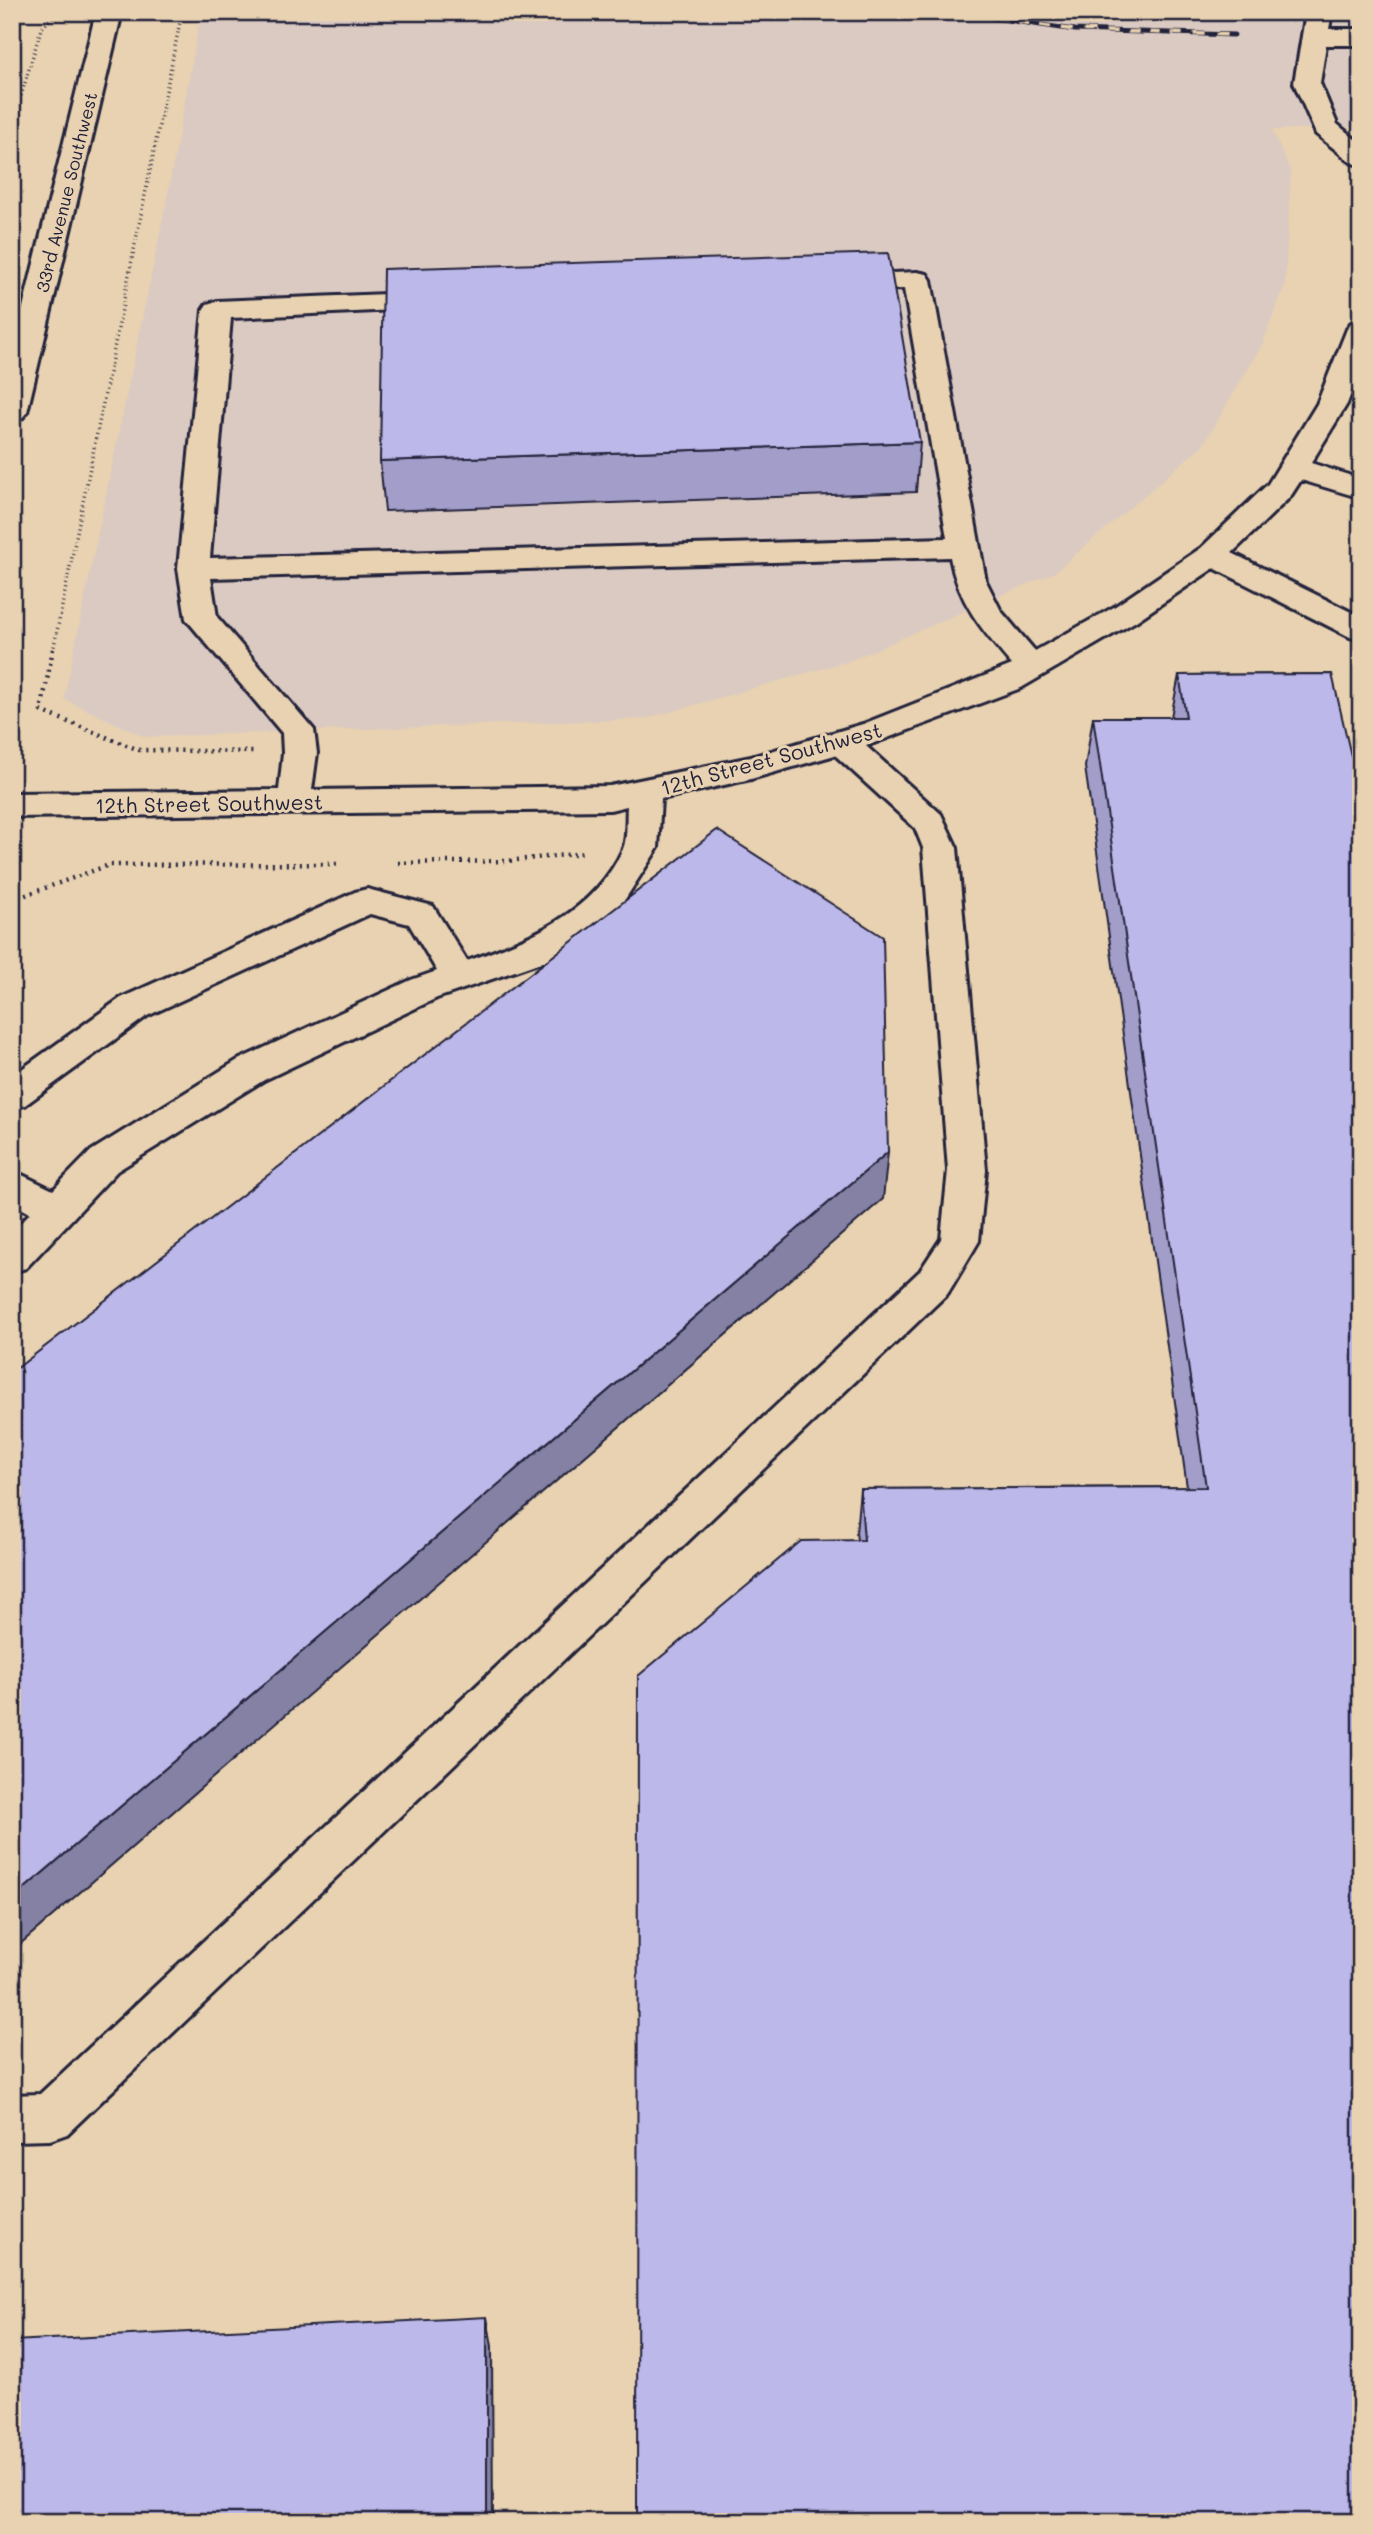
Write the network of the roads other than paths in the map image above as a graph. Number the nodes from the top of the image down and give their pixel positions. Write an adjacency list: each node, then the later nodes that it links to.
1 (109, 12): 9 (street, 33rd Avenue Southwest)
2 (1317, 25): 3 (street); 4 (street)
3 (1361, 37)
4 (1361, 157)
5 (821, 284): 12 (street)
6 (464, 299): 14 (street)
7 (1361, 329): 8 (street, 12th Street Southwest)
8 (1355, 363): 10 (street, 12th Street Southwest)
9 (12, 412)
10 (1293, 467): 11 (street); 13 (street, 12th Street Southwest)
11 (1361, 489)
12 (964, 547): 14 (street); 16 (street)
13 (1212, 555): 15 (street); 16 (street, 12th Street Southwest)
14 (194, 568): 19 (street)
15 (1361, 630)
16 (1032, 668): 17 (street, 12th Street Southwest)
17 (841, 742): 18 (street, 12th Street Southwest); 26 (street)
18 (645, 791): 19 (street, 12th Street Southwest); 21 (street)
19 (294, 802): 20 (street, 12th Street Southwest)
20 (12, 805)
21 (459, 977): 22 (street); 24 (street)
22 (12, 1095)
23 (12, 1185): 24 (street)
24 (57, 1210): 25 (street)
25 (12, 1257)
26 (12, 2118)

